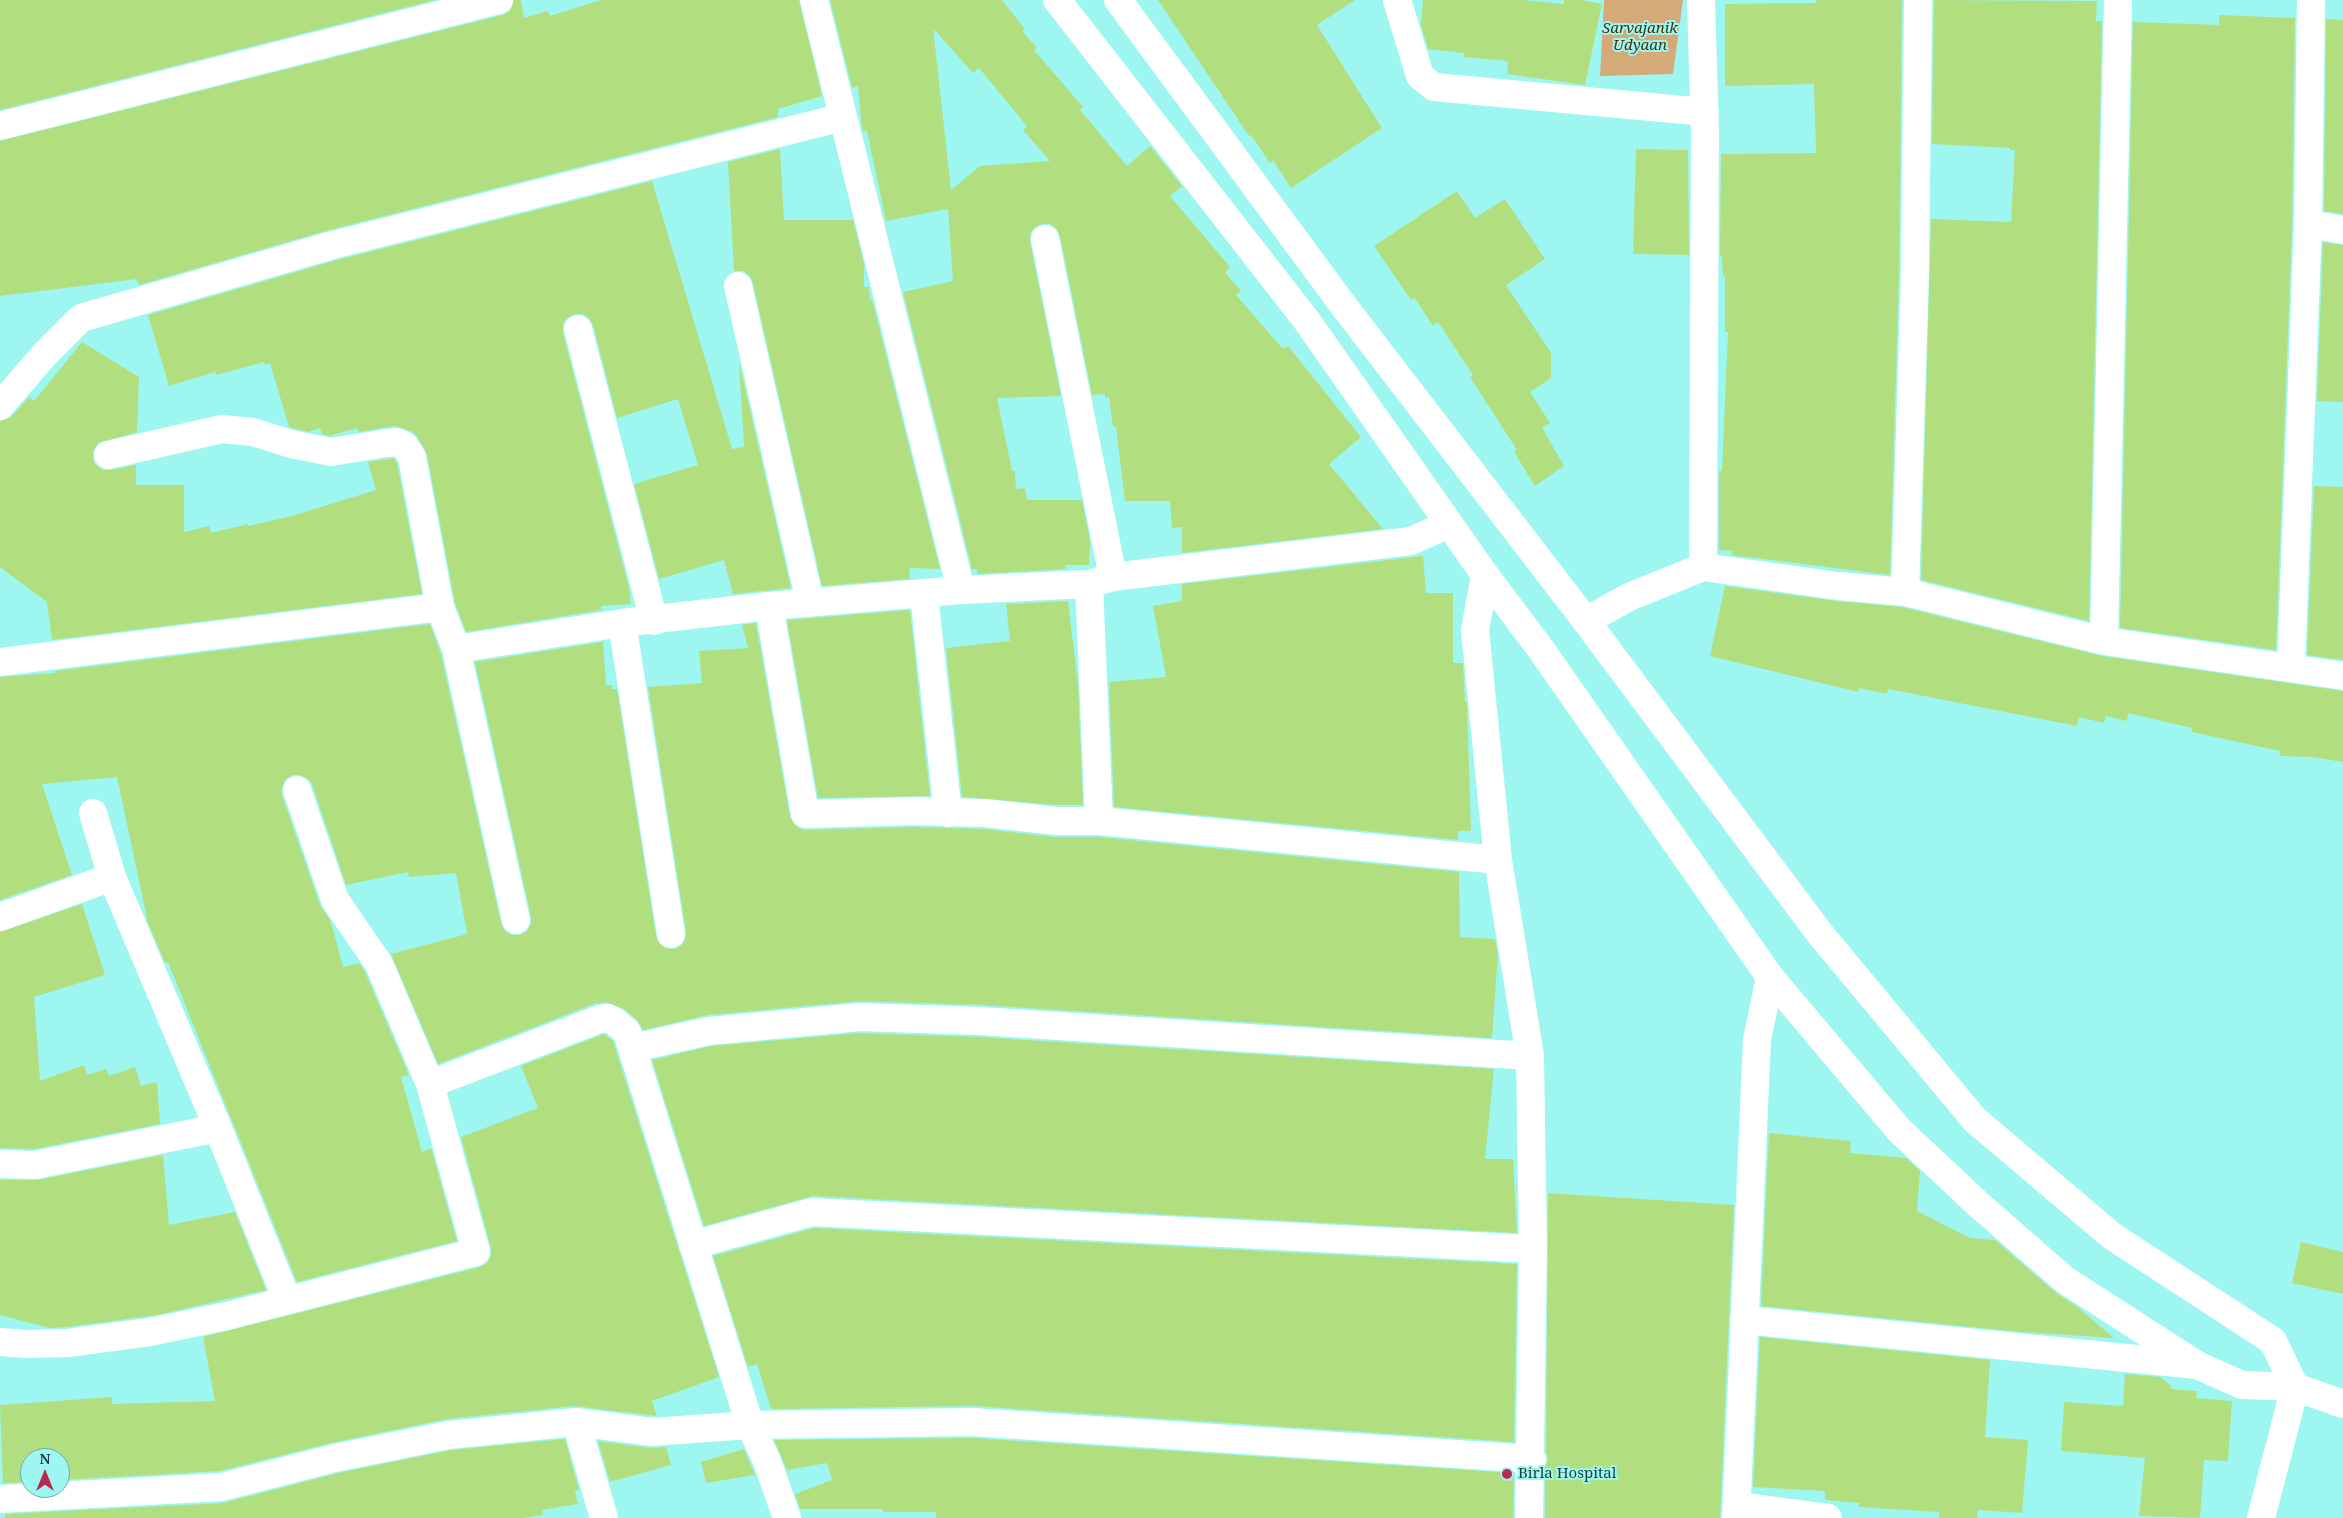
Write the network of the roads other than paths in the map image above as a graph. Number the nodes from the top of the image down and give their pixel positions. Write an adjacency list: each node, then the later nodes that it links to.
1 (498, 0): 12 (street)
2 (814, 0): 11 (street)
3 (1057, 0): 20 (street)
4 (1118, 0): 31 (street)
5 (1396, 0): 10 (street)
6 (1701, 0): 10 (street)
7 (1918, 0): 25 (street)
8 (2118, 0): 33 (street)
9 (2311, 0): 13 (street)
10 (1705, 112): 21 (street)
11 (843, 118): 18 (street); 24 (street)
12 (0, 126)
13 (2308, 224): 14 (street); 36 (street)
14 (2343, 230)
15 (1045, 239): 23 (street)
16 (738, 286): 27 (street)
17 (578, 329): 30 (street)
18 (0, 406)
19 (108, 455): 29 (street)
20 (1449, 524): 22 (street); 23 (street)
21 (1704, 567): 25 (street); 31 (street)
22 (1485, 575): 42 (street); 47 (street)
23 (1101, 580): 24 (street); 41 (street)
24 (961, 590): 26 (street)
25 (1905, 592): 33 (street)
26 (924, 595): 27 (street); 40 (street)
27 (810, 602): 28 (street)
28 (769, 606): 30 (street); 40 (street)
29 (440, 607): 34 (street); 35 (street)
30 (654, 621): 32 (street)
31 (1586, 621): 59 (street)
32 (622, 623): 34 (street); 46 (street)
33 (2104, 641): 36 (street)
34 (456, 649): 45 (street)
35 (0, 662)
36 (2291, 667): 37 (street)
37 (2343, 676)
38 (298, 790): 50 (street)
39 (93, 813): 43 (street)
40 (948, 813): 41 (street)
41 (1099, 821): 42 (street)
42 (1498, 860): 49 (street)
43 (112, 876): 44 (street); 51 (street)
44 (0, 917)
45 (516, 920)
46 (671, 934)
47 (1770, 977): 56 (street); 58 (street)
48 (634, 1048): 49 (street); 50 (street); 53 (street)
49 (1530, 1056): 54 (street)
50 (430, 1084): 55 (street)
51 (218, 1128): 52 (street); 55 (street)
52 (0, 1164)
53 (693, 1245): 54 (street); 62 (street)
54 (1533, 1249): 63 (street)
55 (288, 1300): 57 (street)
56 (1744, 1320): 58 (street); 65 (street)
57 (0, 1342)
58 (2197, 1365): 59 (street)
59 (2295, 1387): 60 (street); 70 (street)
60 (2343, 1404)
61 (576, 1422): 62 (street); 64 (street); 66 (street)
62 (750, 1425): 63 (street); 67 (street)
63 (1532, 1459): 68 (street)
64 (0, 1499)
65 (1736, 1512): 69 (street)
66 (604, 1518)
67 (787, 1518)
68 (1529, 1518)
69 (1828, 1518)
70 (2261, 1518)

